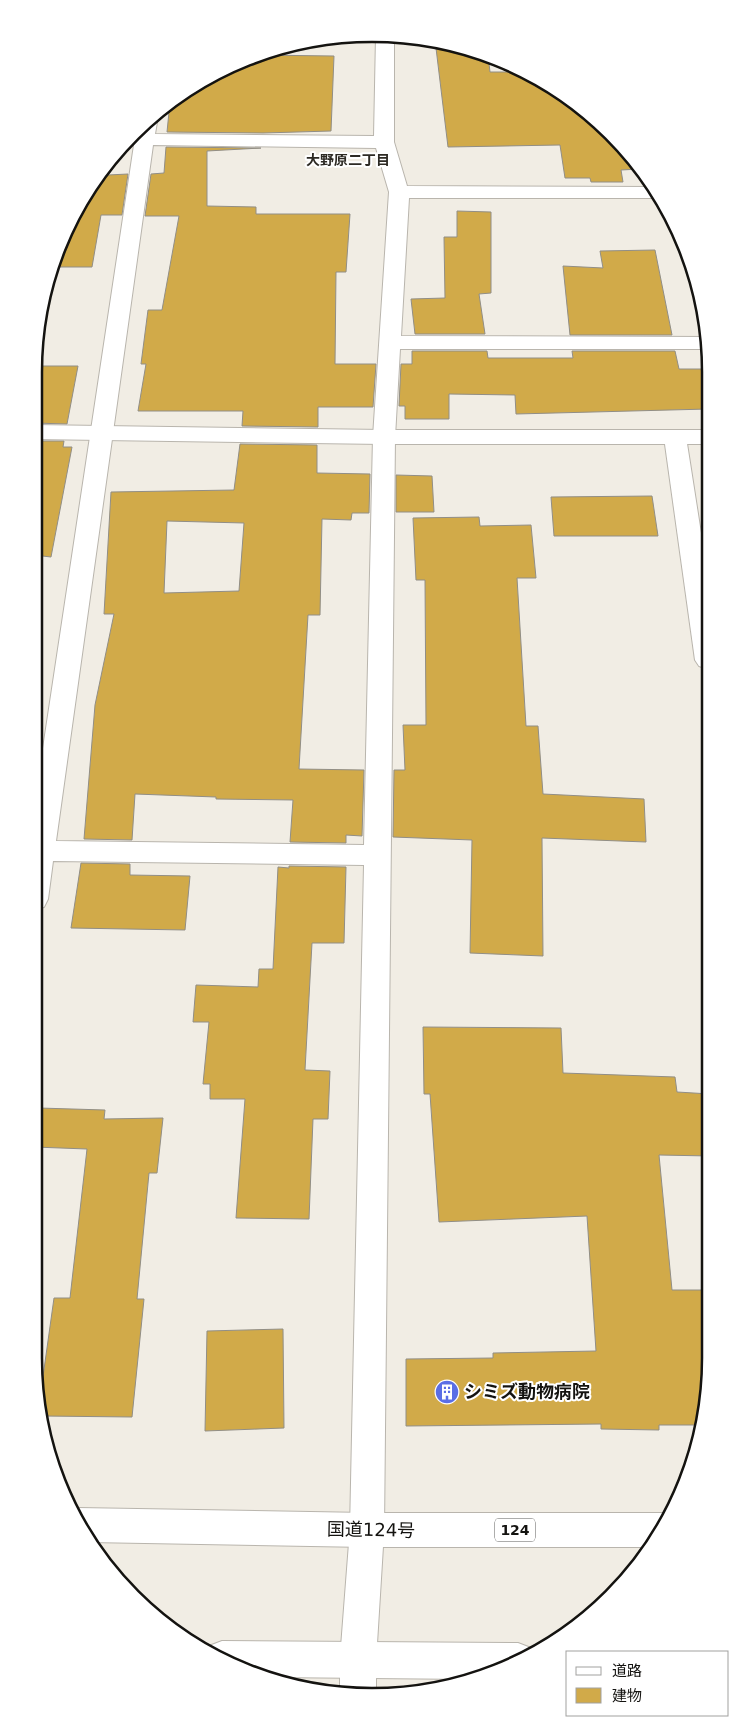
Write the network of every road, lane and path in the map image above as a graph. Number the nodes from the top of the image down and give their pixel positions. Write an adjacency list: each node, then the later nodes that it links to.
1 (385, 43): 4 (main road)
2 (144, 134): 4 (main road)
3 (139, 139): 10 (main road)
4 (384, 142): 5 (main road)
5 (399, 192): 6 (main road); 7 (main road)
6 (648, 193)
7 (390, 342): 8 (main road); 11 (main road)
8 (700, 343)
9 (42, 432): 10 (main road)
10 (101, 432): 11 (main road); 15 (main road)
11 (384, 437): 12 (main road); 17 (main road)
12 (675, 437): 13 (main road); 14 (main road)
13 (702, 437)
14 (702, 619)
15 (42, 818)
16 (42, 851): 17 (main road)
17 (377, 855): 19 (main road)
18 (88, 1525): 19 (main road, 国道124号 / 124)
19 (367, 1530): 20 (main road, 国道124号 / 124); 22 (main road)
20 (653, 1530)
21 (236, 1659): 22 (main road)
22 (358, 1660): 23 (main road); 24 (main road)
23 (503, 1661)
24 (358, 1688)

